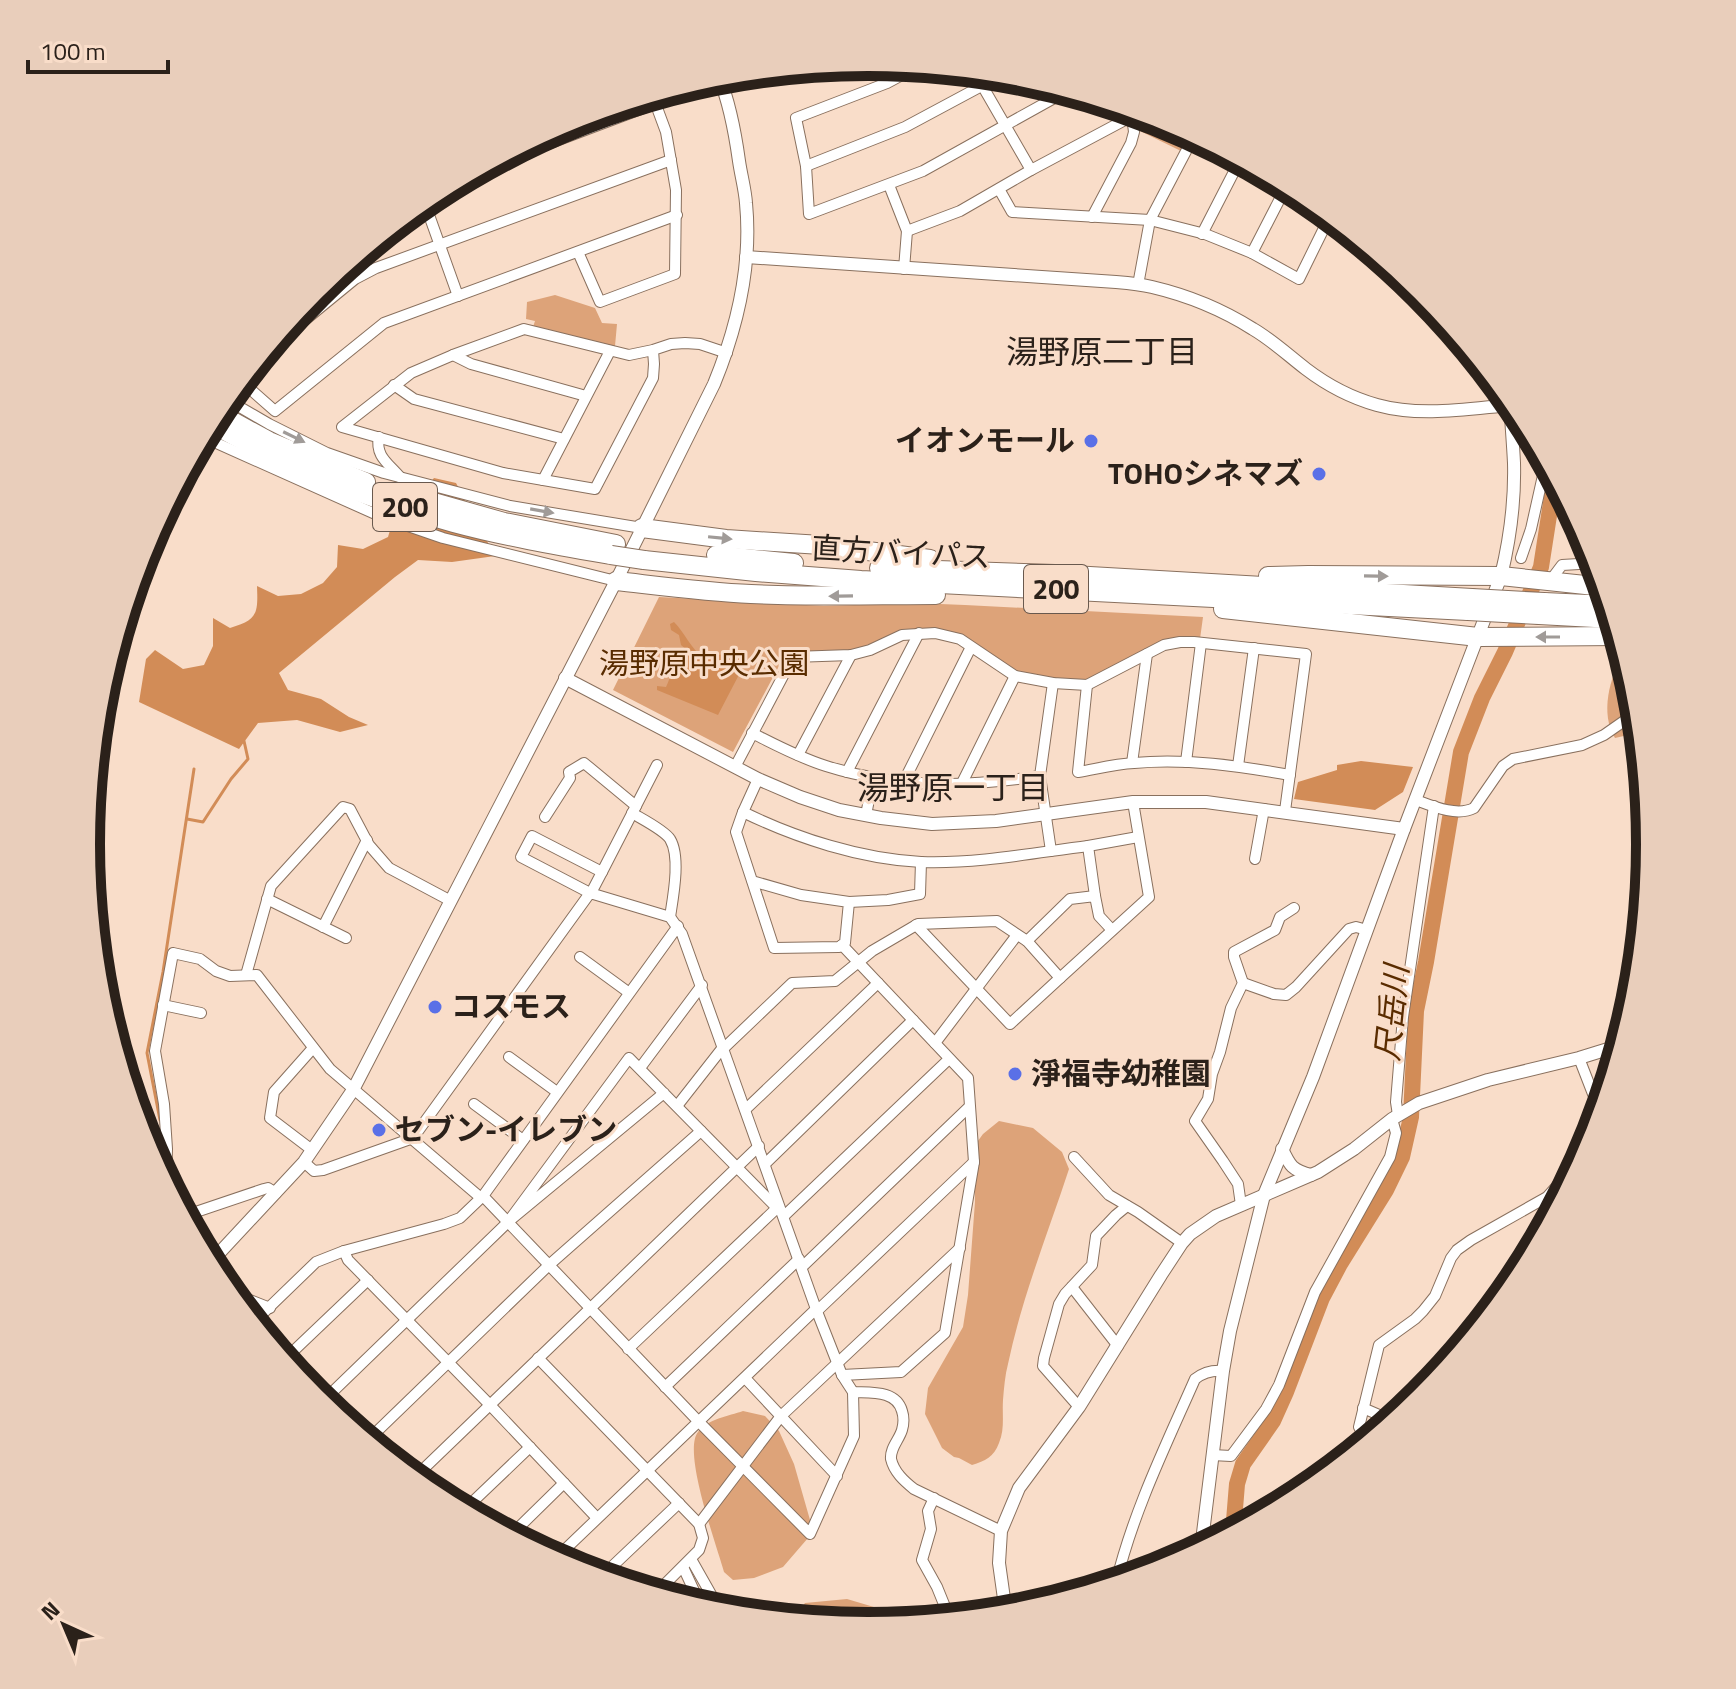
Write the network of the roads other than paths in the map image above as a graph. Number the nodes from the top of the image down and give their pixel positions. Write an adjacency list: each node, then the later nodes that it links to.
1 (898, 77): 13 (street)
2 (983, 86): 9 (street); 13 (street)
3 (727, 90): 29 (street)
4 (1053, 99): 9 (street)
5 (656, 106): 12 (street)
6 (636, 112): 10 (street)
7 (1124, 120): 14 (street)
8 (1134, 124): 21 (street)
9 (1005, 126): 14 (street); 16 (street)
10 (562, 139)
11 (1189, 146): 22 (street)
12 (671, 160): 20 (street); 26 (street)
13 (806, 166): 16 (street)
14 (1031, 170): 17 (street)
15 (1235, 170): 25 (street)
16 (889, 185): 24 (street)
17 (999, 189): 21 (street); 24 (street)
18 (1281, 197): 28 (street)
19 (429, 215): 26 (street)
20 (677, 215): 27 (street); 27 (street)
21 (1092, 217): 22 (street)
22 (1150, 220): 25 (street); 31 (street)
23 (1325, 227): 28 (street)
24 (907, 231): 30 (street)
25 (1202, 234): 28 (street)
26 (439, 244): 32 (street); 33 (street)
27 (578, 252): 32 (street)
28 (1252, 253)
29 (746, 257): 30 (street); 36 (street)
30 (904, 269): 31 (street)
31 (1138, 285): 41 (street)
32 (458, 296): 39 (street)
33 (314, 312)
34 (653, 350): 35 (street); 36 (street); 51 (street)
35 (610, 351): 37 (street); 40 (street)
36 (727, 353): 52 (street)
37 (453, 355): 38 (street); 40 (street)
38 (394, 385): 46 (street); 47 (street)
39 (250, 389)
40 (586, 396): 47 (street)
41 (1497, 403)
42 (238, 406): 49 (street, one-way to 49)
43 (228, 419): 53 (highway, 直方バイパス / 200)
44 (1511, 425): 56 (street)
45 (222, 429): 53 (highway, 直方バイパス / 200)
46 (379, 437): 49 (street); 51 (street)
47 (564, 439): 51 (street)
48 (214, 442): 58 (street)
49 (400, 477): 52 (street, one-way to 52)
50 (1543, 477): 54 (street)
51 (543, 480)
52 (642, 528): 58 (street); 60 (highway, one-way to 60)
53 (614, 550): 60 (highway, 直方バイパス / 200, bridge)
54 (1521, 558)
55 (1583, 564): 59 (street)
56 (1501, 576): 57 (highway, one-way to 56); 59 (highway); 69 (street)
57 (1102, 578): 60 (highway, 直方バイパス / 200); 63 (highway, 直方バイパス / 200)
58 (616, 581): 60 (highway, one-way to 58); 76 (street)
59 (1550, 581): 61 (highway)
60 (1057, 582): 62 (highway, 直方バイパス / 200)
61 (1592, 586)
62 (1125, 593): 63 (highway, 直方バイパス / 200); 69 (highway)
63 (1470, 604): 65 (highway, 直方バイパス / 200, bridge)
64 (1598, 605): 65 (highway, 直方バイパス / 200)
65 (1542, 608): 66 (highway, 直方バイパス / 200)
66 (1602, 617)
67 (919, 633): 71 (street); 74 (street); 87 (street)
68 (1607, 636): 69 (highway, one-way to 69)
69 (1478, 637): 94 (street)
70 (1201, 643): 72 (street); 73 (street); 82 (street)
71 (971, 647): 75 (street); 92 (street)
72 (1254, 648): 85 (street); 88 (street)
73 (1147, 654): 78 (street); 83 (street)
74 (851, 655): 80 (street); 81 (street)
75 (1015, 676): 77 (street); 93 (street)
76 (565, 678): 86 (street); 116 (street)
77 (1053, 683): 78 (street); 89 (street)
78 (1087, 685): 83 (street)
79 (1626, 720): 96 (street)
80 (752, 733): 81 (street); 86 (street)
81 (798, 755): 87 (street)
82 (1186, 762): 83 (street); 85 (street)
83 (1132, 763)
84 (657, 765): 98 (street)
85 (1238, 766): 88 (street)
86 (735, 767): 90 (street)
87 (847, 772): 91 (street)
88 (1290, 775): 99 (street)
89 (1040, 776): 93 (street); 101 (street)
90 (758, 779): 100 (street); 102 (street)
91 (873, 779): 92 (street); 102 (street)
92 (903, 783): 93 (street)
93 (961, 785)
94 (1416, 800): 96 (street); 104 (street)
95 (1133, 802): 97 (street); 101 (street); 105 (street)
96 (1434, 806): 155 (street)
97 (1264, 809): 99 (street); 109 (street)
98 (634, 810): 103 (street); 111 (street); 119 (street)
99 (1285, 811): 104 (street)
100 (743, 812): 110 (street); 112 (street)
101 (1046, 814): 102 (street); 108 (street)
102 (866, 815)
103 (545, 817)
104 (1404, 829): 123 (street)
105 (1138, 837): 107 (street); 122 (street)
106 (367, 840): 115 (street); 116 (street); 121 (street)
107 (1088, 846): 108 (street); 114 (street)
108 (1051, 851): 110 (street)
109 (1256, 859)
110 (921, 862): 117 (street)
111 (602, 872): 113 (street); 113 (street)
112 (752, 881): 117 (street); 126 (street)
113 (590, 893): 119 (street); 157 (street)
114 (1095, 896): 122 (street); 125 (street)
115 (267, 899): 121 (street); 129 (street)
116 (451, 901): 147 (street)
117 (849, 902): 126 (street)
118 (1294, 908): 132 (street)
119 (674, 921): 133 (street); 135 (street)
120 (916, 925): 125 (street); 128 (street); 134 (street)
121 (323, 927): 124 (street)
122 (1112, 930): 130 (street)
123 (1367, 930): 132 (street); 160 (street)
124 (346, 938)
125 (1022, 938): 130 (street); 134 (street)
126 (842, 945): 128 (street)
127 (580, 957): 135 (street)
128 (857, 961): 131 (street); 140 (street)
129 (246, 975): 136 (street); 141 (street)
130 (1060, 978): 134 (street)
131 (878, 983): 138 (street); 154 (street)
132 (1243, 983): 173 (street)
133 (702, 985): 140 (street); 146 (street)
134 (977, 988): 139 (street)
135 (628, 992): 148 (street)
136 (163, 1005): 137 (street); 162 (street)
137 (201, 1013)
138 (913, 1020): 139 (street); 166 (street)
139 (935, 1043): 145 (street)
140 (724, 1047): 152 (street); 154 (street)
141 (313, 1048): 147 (street); 161 (street)
142 (1608, 1049): 144 (street)
143 (509, 1057): 148 (street)
144 (1579, 1058): 150 (street); 155 (street)
145 (949, 1059): 153 (street); 176 (street)
146 (640, 1068): 149 (street); 177 (street)
147 (353, 1090): 157 (street); 161 (street)
148 (557, 1092): 158 (street)
149 (664, 1093): 152 (street); 177 (street)
150 (1595, 1095)
151 (474, 1104): 158 (street)
152 (677, 1106): 156 (street)
153 (969, 1107): 165 (street); 182 (street)
154 (746, 1109): 159 (street)
155 (1397, 1116): 168 (street); 213 (street)
156 (701, 1131): 167 (street); 183 (street)
157 (413, 1138): 164 (street); 172 (street)
158 (523, 1140): 172 (street)
159 (759, 1146): 166 (street); 167 (street)
160 (1282, 1149): 168 (street); 171 (street)
161 (312, 1150): 164 (street)
162 (165, 1155)
163 (1074, 1157): 174 (street)
164 (304, 1162): 170 (street)
165 (974, 1162): 179 (street); 189 (street)
166 (765, 1164): 176 (street)
167 (738, 1168): 176 (street); 188 (street)
168 (1311, 1175): 171 (street)
169 (1555, 1188): 206 (street)
170 (276, 1193): 175 (street); 181 (street)
171 (1264, 1195): 173 (street); 198 (street)
172 (482, 1197): 177 (street); 180 (street)
173 (1241, 1205): 178 (street)
174 (1127, 1206): 178 (street); 185 (street)
175 (194, 1213)
176 (781, 1213): 182 (street); 193 (street)
177 (508, 1222): 183 (street); 191 (street)
178 (1182, 1243): 192 (street)
179 (960, 1248): 197 (street); 199 (street)
180 (344, 1251): 184 (street); 187 (street)
181 (218, 1254)
182 (800, 1263): 189 (street); 201 (street)
183 (549, 1265): 188 (street); 196 (street)
184 (368, 1280): 191 (street); 194 (street)
185 (1072, 1287): 192 (street); 205 (street)
186 (249, 1300): 187 (street)
187 (270, 1308): 190 (street)
188 (590, 1308): 193 (street); 195 (street)
189 (817, 1310): 197 (street); 200 (street)
190 (261, 1316)
191 (407, 1319): 196 (street); 203 (street)
192 (1118, 1346): 205 (street)
193 (628, 1349): 201 (street)
194 (292, 1353)
195 (538, 1358): 204 (street); 216 (street)
196 (448, 1362): 204 (street); 210 (street)
197 (837, 1362): 199 (street); 207 (street)
198 (1223, 1371): 213 (street); 230 (street)
199 (842, 1375): 202 (street)
200 (745, 1378): 207 (street); 209 (street)
201 (665, 1387): 209 (street)
202 (853, 1392): 217 (street); 219 (street)
203 (331, 1393)
204 (490, 1405): 212 (street); 215 (street)
205 (1079, 1407): 225 (street)
206 (1363, 1408): 208 (street); 211 (street)
207 (781, 1416): 214 (street); 217 (street)
208 (1381, 1416)
209 (699, 1422): 214 (street); 216 (street)
210 (375, 1433)
211 (1362, 1433)
212 (530, 1447): 218 (street); 220 (street)
213 (1212, 1455): 226 (street)
214 (743, 1467): 217 (street); 223 (street)
215 (422, 1470)
216 (648, 1470): 221 (street); 222 (street)
217 (837, 1476)
218 (564, 1483): 222 (street); 224 (street)
219 (934, 1498): 225 (street); 235 (street)
220 (472, 1502)
221 (679, 1503): 223 (street); 229 (street)
222 (597, 1518): 227 (street)
223 (699, 1524): 228 (street)
224 (518, 1528)
225 (1001, 1531): 234 (street)
226 (1202, 1537)
227 (564, 1550)
228 (687, 1563): 231 (street); 232 (street); 233 (street)
229 (610, 1568)
230 (1120, 1570)
231 (664, 1585)
232 (697, 1593)
233 (710, 1596)
234 (1004, 1600)
235 (946, 1608)

